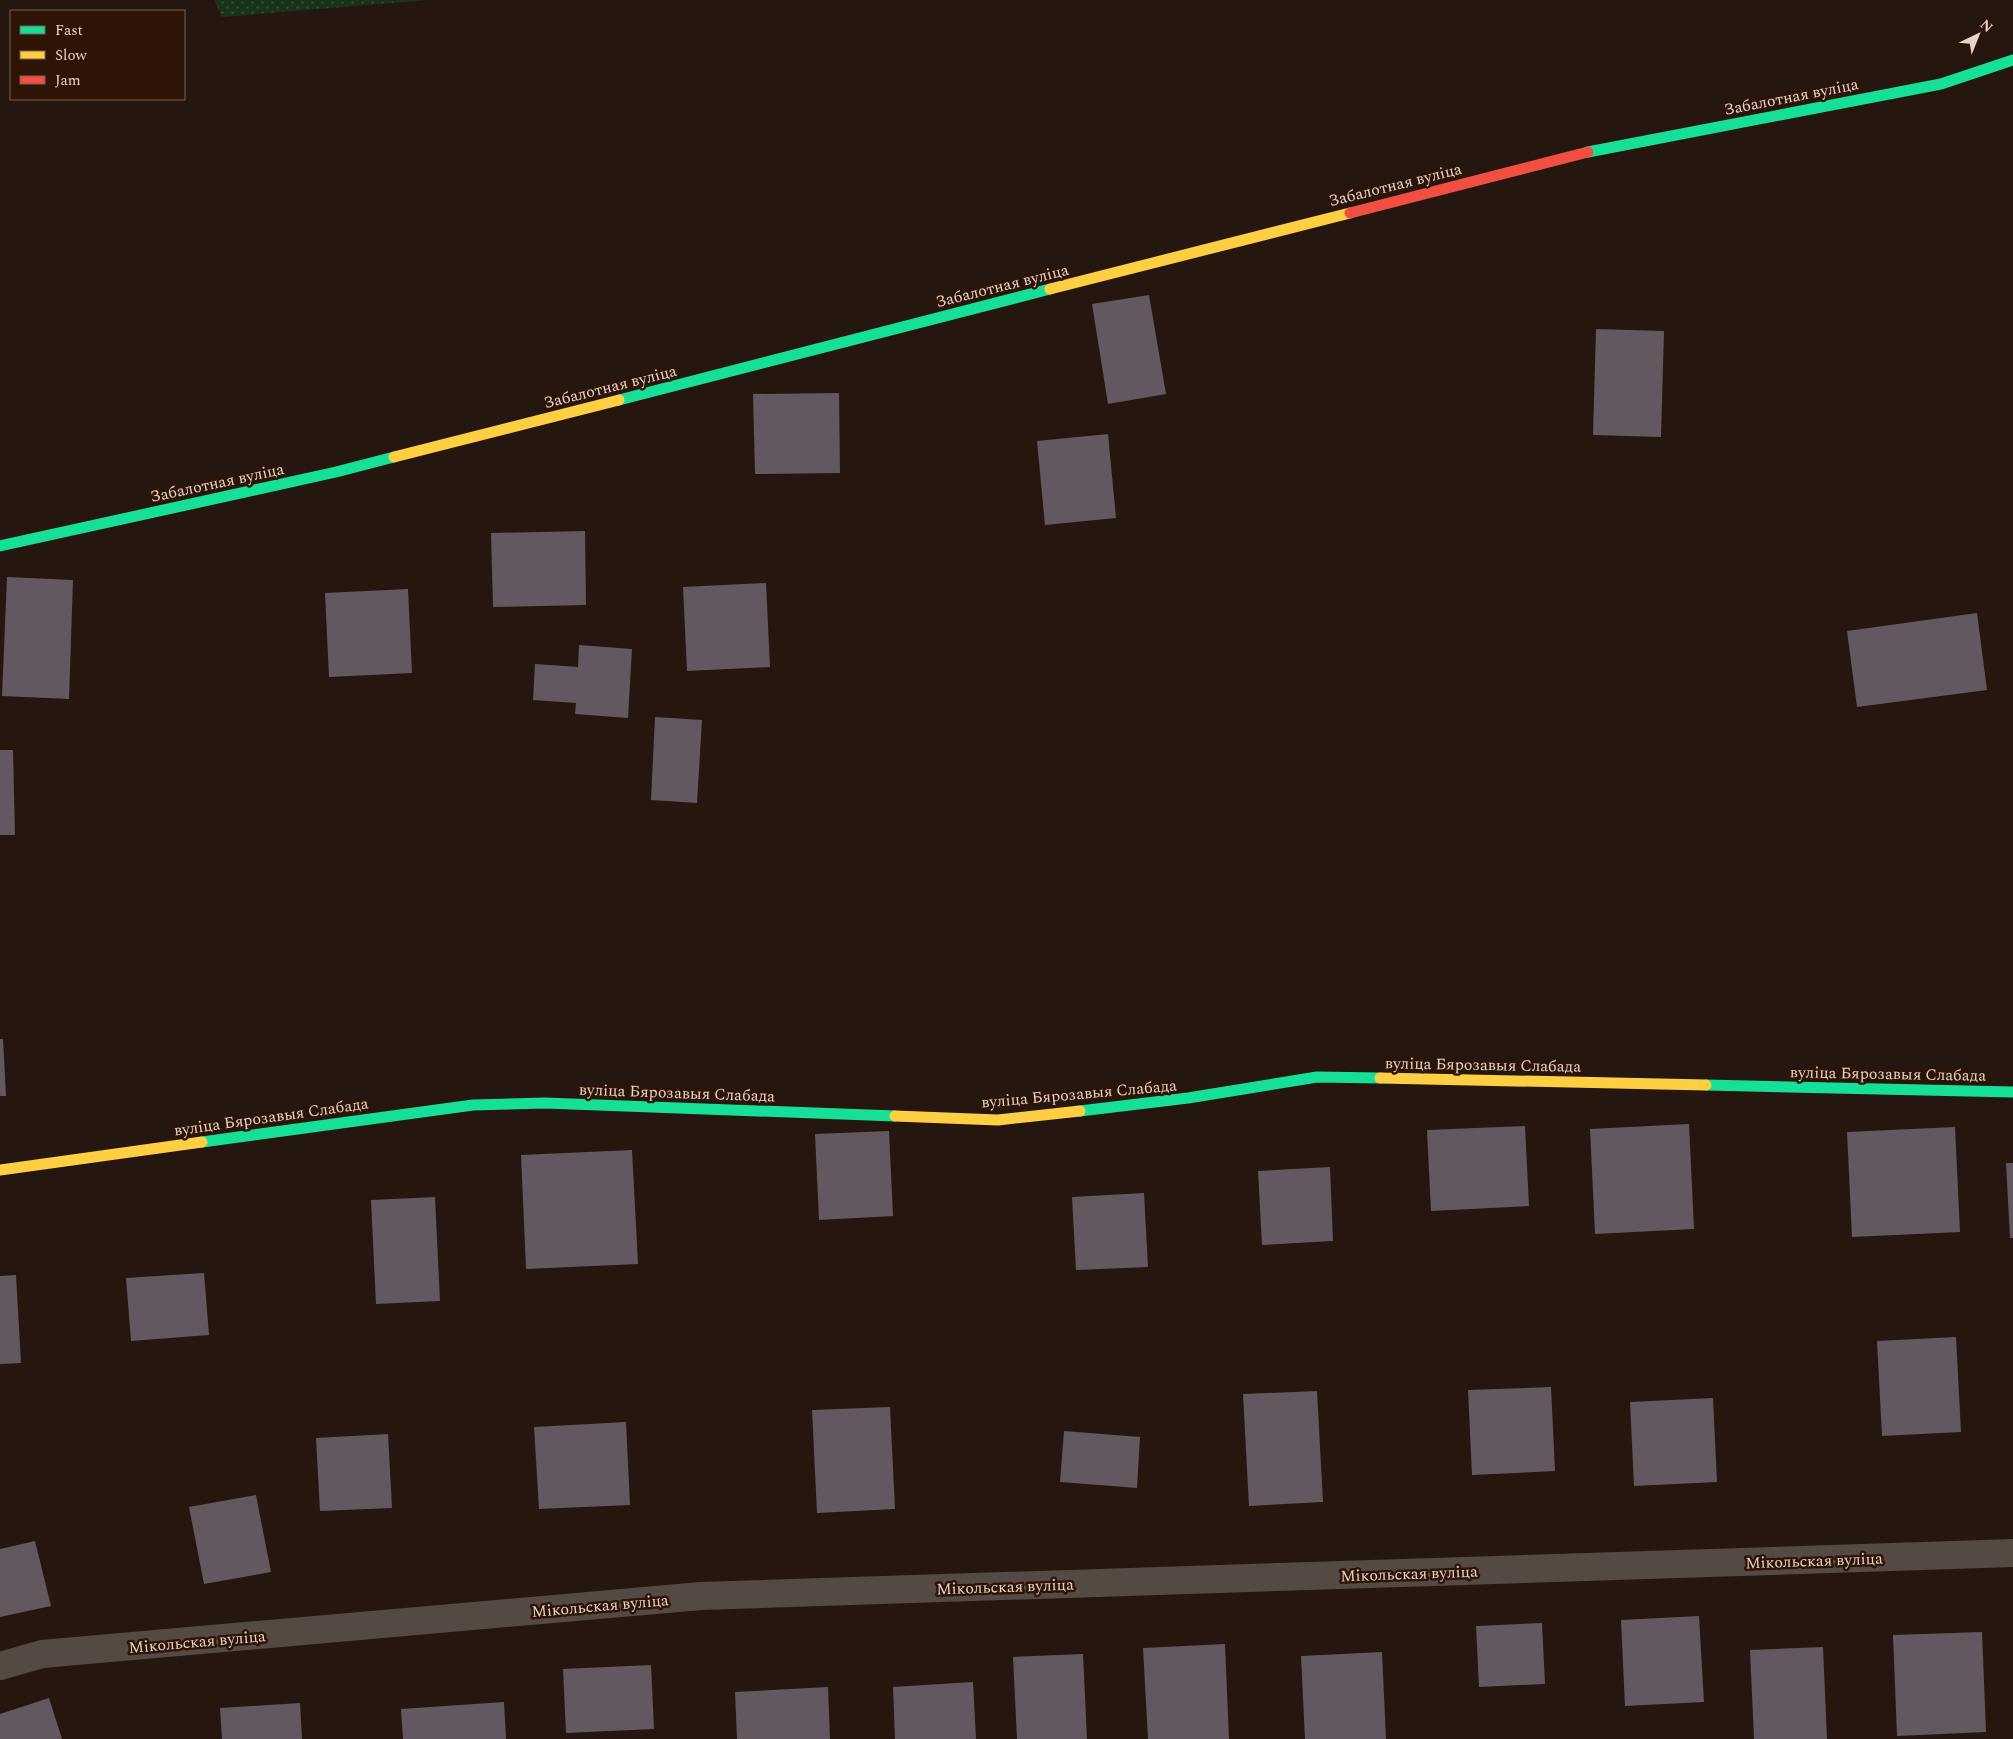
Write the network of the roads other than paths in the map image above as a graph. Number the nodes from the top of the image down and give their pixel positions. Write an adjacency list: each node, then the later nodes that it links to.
1 (2013, 60): 2 (street, Забалотная вуліца)
2 (0, 546)
3 (2013, 1092): 4 (street, вуліца Бярозавыя Слабада)
4 (0, 1170)
5 (2013, 1554): 6 (street, Мікольская вуліца)
6 (0, 1666)

